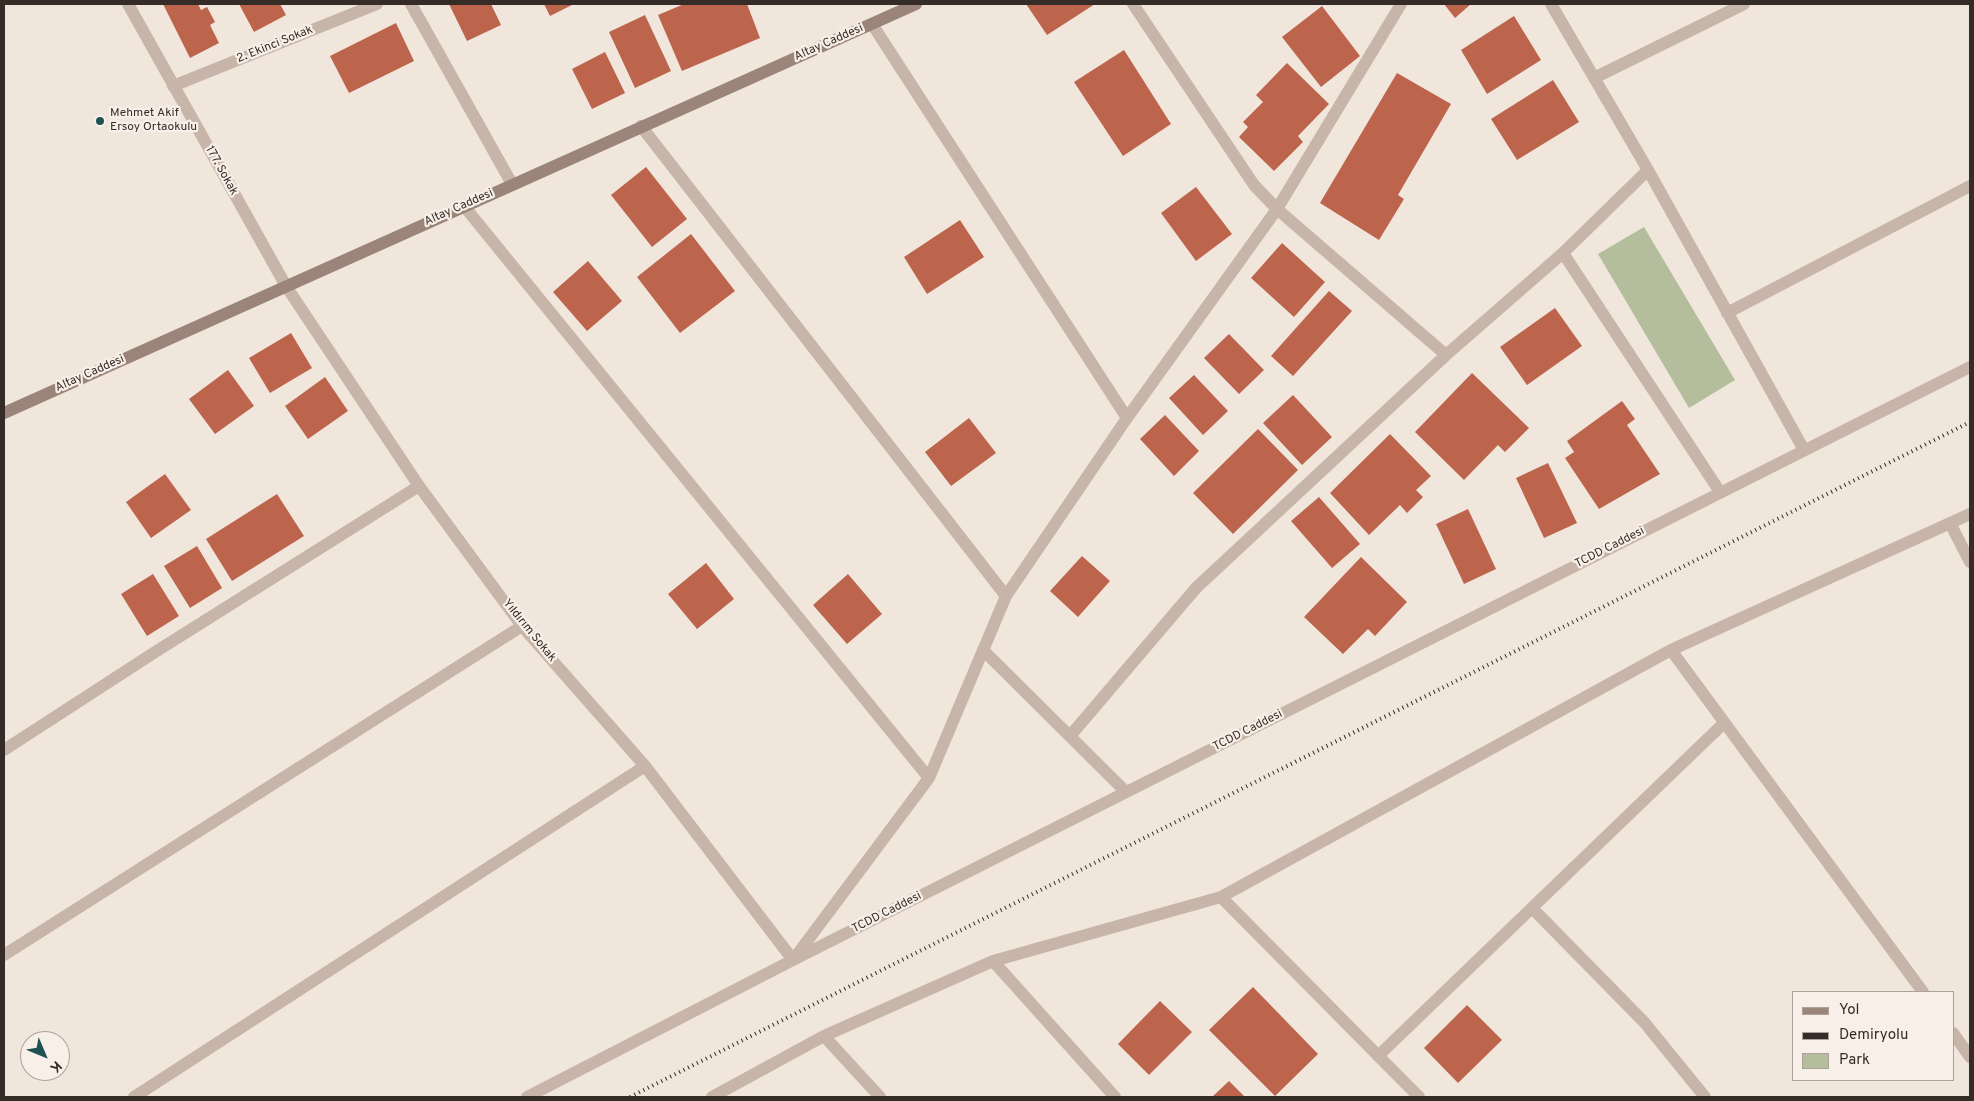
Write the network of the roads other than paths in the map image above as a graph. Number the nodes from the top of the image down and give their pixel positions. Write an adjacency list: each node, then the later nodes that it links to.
1 (128, 4): 11 (street, 177. Sokak)
2 (377, 4): 11 (street, 2. Ekinci Sokak)
3 (410, 4): 14 (street)
4 (1133, 4): 17 (street)
5 (1401, 4): 17 (street)
6 (1550, 4): 10 (street)
7 (1744, 4): 10 (street)
8 (910, 5): 9 (main road, Altay Caddesi)
9 (872, 24): 12 (main road, Altay Caddesi); 24 (street)
10 (1594, 78): 13 (street)
11 (173, 86): 19 (street, 177. Sokak)
12 (641, 126): 14 (main road, Altay Caddesi); 31 (street)
13 (1648, 170): 18 (street); 20 (street)
14 (512, 184): 16 (main road, Altay Caddesi)
15 (1970, 186): 20 (street)
16 (464, 206): 19 (main road, Altay Caddesi); 39 (street)
17 (1277, 208): 21 (street); 24 (street)
18 (1563, 253): 21 (street); 27 (street)
19 (286, 286): 23 (main road, Altay Caddesi); 26 (street, Yıldırım Sokak)
20 (1727, 313): 25 (street)
21 (1446, 355): 36 (street)
22 (1970, 367): 25 (street, TCDD Caddesi)
23 (4, 413)
24 (1127, 418): 31 (street)
25 (1804, 450): 27 (street, TCDD Caddesi)
26 (419, 486): 32 (street, Yıldırım Sokak); 37 (street)
27 (1720, 492): 40 (street, TCDD Caddesi)
28 (1970, 514): 29 (street)
29 (1950, 524): 30 (street); 34 (street)
30 (1970, 562)
31 (1006, 596): 33 (street)
32 (522, 626): 38 (street, Yıldırım Sokak); 43 (street)
33 (983, 650): 36 (street); 39 (street)
34 (1671, 650): 35 (street); 41 (street)
35 (1724, 723): 42 (street); 46 (street)
36 (1070, 736): 40 (street)
37 (4, 750)
38 (645, 766): 44 (street, Yıldırım Sokak); 51 (street)
39 (928, 778): 44 (street)
40 (1126, 792): 44 (street, TCDD Caddesi)
41 (1221, 897): 45 (street); 49 (street)
42 (1532, 908): 49 (street); 57 (street)
43 (4, 955)
44 (793, 960): 52 (street, TCDD Caddesi)
45 (993, 961): 48 (street); 55 (street)
46 (1922, 991)
47 (1954, 1034): 50 (street)
48 (824, 1036): 53 (street); 54 (street)
49 (1378, 1056): 56 (street)
50 (1970, 1057)
51 (134, 1097)
52 (527, 1097)
53 (712, 1097)
54 (880, 1097)
55 (1115, 1097)
56 (1419, 1097)
57 (1706, 1097)

